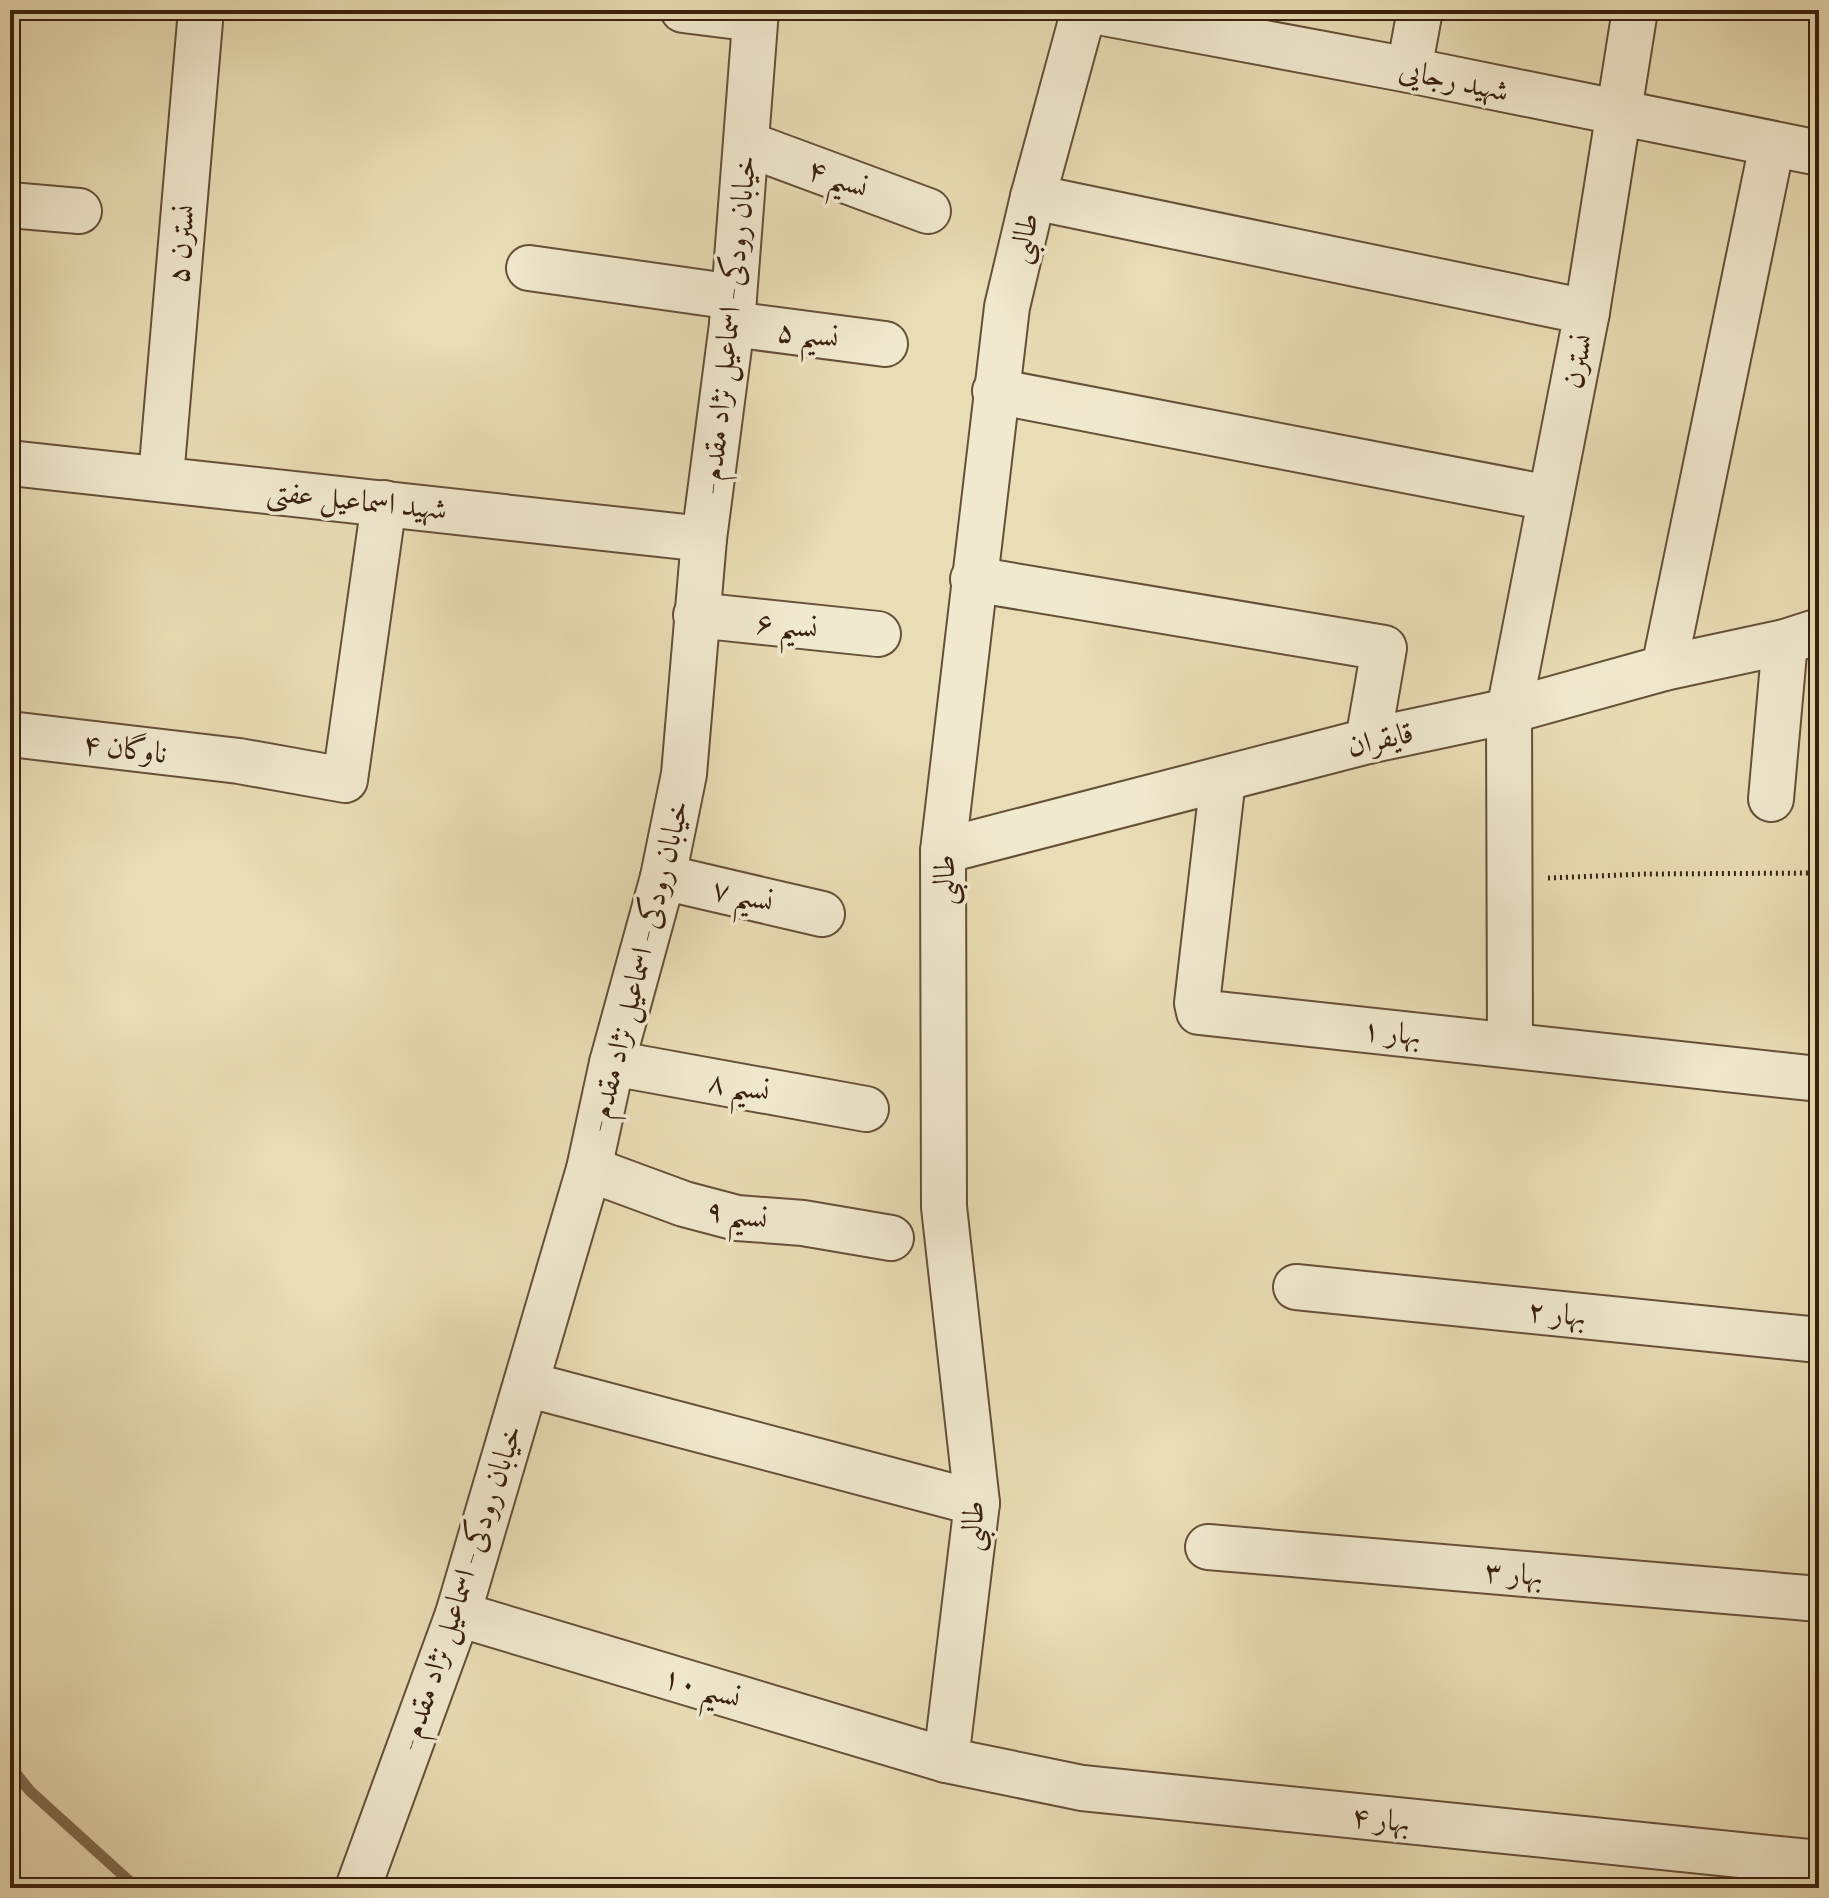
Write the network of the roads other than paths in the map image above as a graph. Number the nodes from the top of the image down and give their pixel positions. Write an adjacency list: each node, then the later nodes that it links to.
1 (201, 10): 23 (street, نسترن ۵)
2 (683, 10): 6 (street)
3 (1086, 10): 7 (street, شهید رجایی); 13 (street, طالبی)
4 (1420, 10): 8 (street)
5 (1635, 10): 9 (street, نسترن)
6 (756, 14): 10 (street, - خیابان رودکی - اسماعیل نژاد مقدم)
7 (1244, 24): 8 (street, شهید رجایی)
8 (1409, 70): 9 (street, شهید رجایی)
9 (1616, 114): 11 (street, شهید رجایی); 19 (street, نسترن)
10 (747, 144): 16 (street, نسیم ۴); 18 (street, - خیابان رودکی - اسماعیل نژاد مقدم)
11 (1772, 145): 12 (street, شهید رجایی); 31 (street)
12 (1819, 153)
13 (1033, 197): 19 (street); 21 (street, طالبی)
14 (10, 205): 15 (street)
15 (79, 211)
16 (928, 211)
17 (529, 268): 18 (street, نسیم ۵)
18 (733, 310): 20 (street, نسیم ۵); 26 (street, - خیابان رودکی - اسماعیل نژاد مقدم)
19 (1587, 312): 24 (street, نسترن)
20 (885, 344)
21 (995, 391): 24 (street); 27 (street, طالبی)
22 (10, 463): 23 (street, شهید اسماعیل عفتی)
23 (161, 477): 25 (street, شهید اسماعیل عفتی)
24 (1549, 498): 32 (street, نسترن)
25 (384, 503): 26 (street, شهید اسماعیل عفتی); 33 (street, ناوگان ۴)
26 (704, 539): 28 (street, - خیابان رودکی - اسماعیل نژاد مقدم)
27 (973, 579): 34 (street); 37 (street, طالبی)
28 (696, 615): 29 (street, نسیم ۶); 38 (street, - خیابان رودکی - اسماعیل نژاد مقدم)
29 (878, 634)
30 (1802, 636): 31 (street, قایقران); 36 (street)
31 (1664, 668): 32 (street, قایقران)
32 (1509, 711): 34 (street, قایقران); 40 (street, نسترن)
33 (10, 734)
34 (1368, 741): 35 (street, قایقران)
35 (1223, 779): 37 (street, قایقران); 40 (street, بهار ۱)
36 (1771, 799)
37 (943, 851): 49 (street, طالبی)
38 (663, 877): 39 (street, نسیم ۷); 41 (street, - خیابان رودکی - اسماعیل نژاد مقدم)
39 (822, 914)
40 (1510, 1044): 42 (street, بهار ۱)
41 (612, 1063): 43 (street, نسیم ۸); 44 (street, - خیابان رودکی - اسماعیل نژاد مقدم)
42 (1819, 1079)
43 (866, 1109)
44 (589, 1169): 45 (street, نسیم ۹); 48 (street, - خیابان رودکی - اسماعیل نژاد مقدم)
45 (891, 1238)
46 (1296, 1287): 47 (street, بهار ۲)
47 (1819, 1340)
48 (526, 1384): 49 (street); 52 (street, - خیابان رودکی - اسماعیل نژاد مقدم)
49 (977, 1503): 53 (street, طالبی)
50 (1208, 1547): 51 (street, بهار ۳)
51 (1819, 1599)
52 (458, 1614): 53 (street, نسیم ۱۰); 55 (street, - خیابان رودکی - اسماعیل نژاد مقدم)
53 (946, 1760): 54 (street, بهار ۴)
54 (1819, 1863)
55 (358, 1888)

